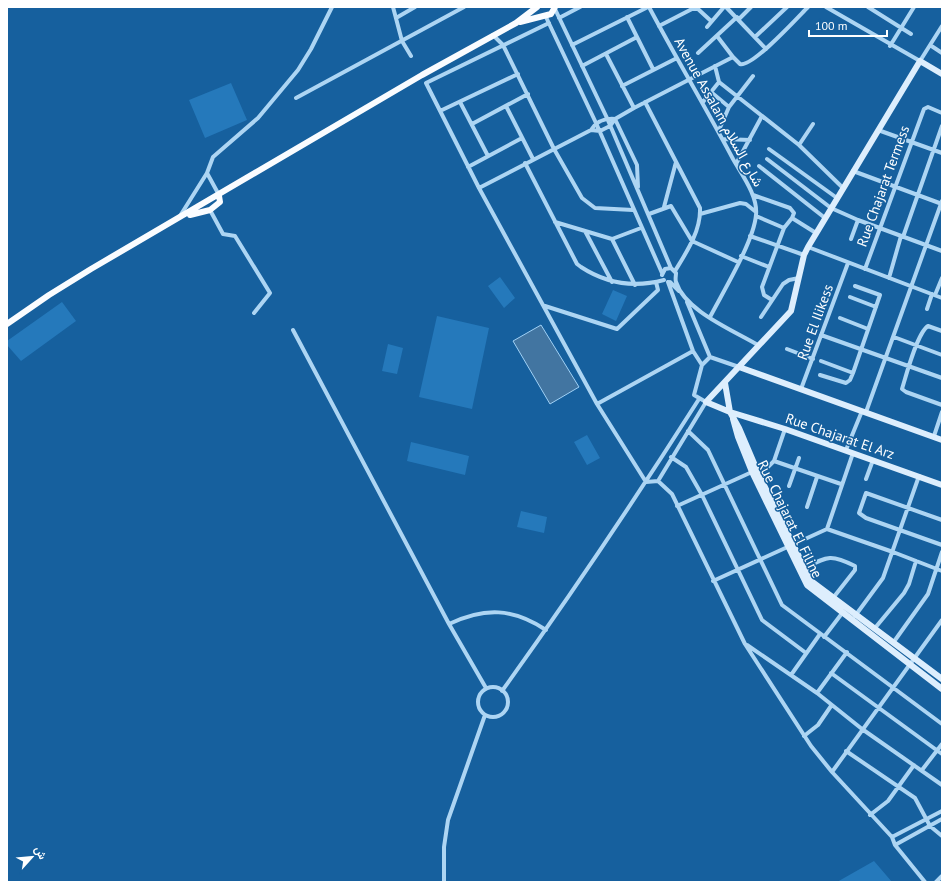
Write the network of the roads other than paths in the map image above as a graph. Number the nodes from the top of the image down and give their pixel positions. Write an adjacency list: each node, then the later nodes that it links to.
1 (332, 7): 100 (street)
2 (393, 7): 19 (street)
3 (416, 7): 19 (street)
4 (464, 7): 34 (street)
5 (538, 7): 17 (main road); 23 (main road)
6 (580, 7): 20 (street)
7 (648, 7): 18 (street); 25 (street, Avenue Assalam شارع السلام)
8 (725, 7): 21 (street); 22 (street)
9 (751, 7): 21 (street)
10 (787, 7): 33 (street)
11 (808, 7): 39 (street)
12 (826, 7): 16 (street)
13 (868, 7): 28 (street)
14 (914, 7): 28 (street)
15 (555, 8): 17 (main road); 20 (street)
16 (832, 9): 38 (street)
17 (545, 15): 23 (main road); 24 (street)
18 (627, 17): 32 (street); 36 (street)
19 (396, 18): 34 (street)
20 (560, 18): 36 (street)
21 (738, 18): 31 (street); 33 (street)
22 (712, 20): 25 (street); 27 (street)
23 (516, 23): 30 (main road)
24 (549, 23): 35 (street); 73 (street)
25 (659, 26): 45 (street, Avenue Assalam شارع السلام)
26 (942, 26): 37 (street)
27 (706, 27)
28 (902, 28): 29 (street); 38 (street)
29 (911, 34)
30 (493, 35): 35 (street); 52 (main road)
31 (717, 36): 40 (street); 44 (street)
32 (637, 37): 42 (street); 49 (street)
33 (755, 37): 39 (street)
34 (402, 41): 43 (street); 61 (street)
35 (503, 45): 50 (street); 56 (street)
36 (572, 45): 47 (street)
37 (930, 45): 41 (street); 46 (street)
38 (890, 46): 46 (street)
39 (766, 49): 44 (street)
40 (698, 53)
41 (942, 53)
42 (606, 54): 47 (street); 57 (street)
43 (411, 56)
44 (733, 57): 48 (street)
45 (677, 58): 49 (street); 54 (street, Avenue Assalam شارع السلام)
46 (920, 61): 51 (street); 80 (street)
47 (582, 66): 71 (street)
48 (715, 66): 54 (street); 55 (street)
49 (653, 69): 57 (street)
50 (518, 74): 59 (street); 62 (street)
51 (942, 74)
52 (422, 75): 56 (street); 107 (main road)
53 (753, 76): 60 (street)
54 (689, 80): 63 (street); 64 (street, Avenue Assalam شارع السلام)
55 (719, 82): 58 (street); 60 (street)
56 (426, 83): 68 (street)
57 (622, 86): 67 (street)
58 (711, 92): 64 (street); 66 (street)
59 (528, 94): 65 (street); 87 (street)
60 (737, 95): 66 (street); 70 (street)
61 (296, 98)
62 (460, 102): 68 (street); 74 (street)
63 (645, 102): 67 (street); 94 (street)
64 (703, 102): 79 (street, Avenue Assalam شارع السلام)
65 (506, 106): 74 (street); 82 (street)
66 (729, 107): 79 (street)
67 (634, 108): 72 (street)
68 (440, 112): 98 (street)
69 (942, 113): 85 (street, Rue Chajarat Termess)
70 (762, 116): 84 (street); 86 (street)
71 (607, 118): 72 (street); 73 (street); 76 (street)
72 (615, 119): 76 (street); 104 (street)
73 (596, 123): 78 (street); 81 (street)
74 (472, 124): 91 (street)
75 (813, 124): 86 (street)
76 (610, 126): 81 (street); 104 (street)
77 (942, 126): 89 (street)
78 (591, 130): 81 (street); 87 (street)
79 (719, 130): 83 (street, Avenue Assalam شارع السلام)
80 (878, 130): 85 (street); 99 (street)
81 (600, 131): 113 (street)
82 (522, 138): 91 (street); 92 (street)
83 (723, 139): 84 (street); 96 (street, Avenue Assalam شارع السلام)
84 (750, 140): 96 (street)
85 (911, 142): 89 (street); 101 (street, Rue Chajarat Termess)
86 (799, 145): 103 (street)
87 (554, 148): 92 (street); 113 (street)
88 (768, 149): 108 (street)
89 (933, 150): 90 (street); 106 (street)
90 (942, 153)
91 (488, 156): 98 (street)
92 (533, 159): 95 (street)
93 (767, 159): 111 (street)
94 (676, 161): 110 (street); 115 (street)
95 (526, 164): 102 (street); 121 (street)
96 (736, 164): 105 (street, Avenue Assalam شارع السلام)
97 (759, 166): 119 (street)
98 (468, 167): 102 (street)
99 (853, 171): 101 (street); 103 (street)
100 (207, 173): 107 (street); 117 (street)
101 (895, 186): 106 (street); 124 (street, Rue Chajarat Termess)
102 (479, 188): 160 (street)
103 (843, 188): 108 (street)
104 (638, 190): 114 (street)
105 (753, 195): 116 (street, Avenue Assalam شارع السلام); 118 (street)
106 (917, 195): 109 (street); 128 (street)
107 (219, 196): 112 (main road); 117 (main road)
108 (837, 198): 111 (street)
109 (942, 203): 132 (street)
110 (664, 207): 114 (street); 131 (street)
111 (831, 208): 119 (street); 120 (street)
112 (210, 210): 117 (main road); 163 (street)
113 (633, 210): 122 (street)
114 (649, 214): 142 (street)
115 (700, 214): 116 (street); 131 (street)
116 (756, 214): 123 (street); 127 (street, Avenue Assalam شارع السلام)
117 (179, 218): 167 (main road)
118 (792, 218): 123 (street); 126 (street)
119 (825, 218): 126 (street)
120 (858, 220): 124 (street); 130 (street)
121 (555, 222): 125 (street); 148 (street)
122 (641, 228): 129 (street); 143 (street)
123 (784, 228): 133 (street)
124 (879, 228): 128 (street); 141 (street, Rue Chajarat Termess)
125 (585, 232): 129 (street); 148 (street)
126 (816, 233): 134 (street)
127 (750, 236): 133 (street); 137 (street, Avenue Assalam شارع السلام)
128 (902, 236): 132 (street); 145 (street)
129 (612, 239): 151 (street)
130 (851, 239)
131 (692, 241): 138 (street); 142 (street)
132 (927, 245): 135 (street); 153 (street)
133 (777, 246): 136 (street); 140 (street)
134 (808, 246): 136 (street); 139 (street)
135 (942, 250)
136 (804, 255): 144 (street)
137 (741, 256): 138 (street, Avenue Assalam شارع السلام); 140 (street)
138 (738, 262): 164 (street, Avenue Assalam شارع السلام)
139 (848, 263): 141 (street); 171 (street, Rue El Ilikess)
140 (769, 267): 159 (street)
141 (865, 269): 145 (street)
142 (673, 270): 143 (street); 147 (street)
143 (662, 273): 150 (street)
144 (799, 278): 159 (street); 173 (street)
145 (889, 278): 153 (street)
146 (942, 278): 155 (street)
147 (675, 280): 150 (street); 154 (street)
148 (612, 282): 151 (street)
149 (656, 282): 150 (street); 151 (street); 160 (street)
150 (667, 282): 154 (street); 177 (street)
151 (635, 285)
152 (855, 286): 161 (street)
153 (912, 287): 155 (street); 172 (street)
154 (682, 294): 158 (street)
155 (934, 295): 157 (street); 162 (street)
156 (850, 297): 161 (street)
157 (942, 298)
158 (686, 300): 164 (street); 179 (street)
159 (772, 300): 165 (street)
160 (545, 306): 193 (street)
161 (876, 307): 168 (street)
162 (927, 309)
163 (254, 313)
164 (710, 317): 173 (street)
165 (761, 317)
166 (840, 318): 168 (street)
167 (7, 324)
168 (868, 329): 176 (street)
169 (293, 330): 241 (street)
170 (942, 331): 174 (street)
171 (821, 335): 176 (street); 181 (street, Rue El Ilikess)
172 (894, 337): 174 (street); 180 (street)
173 (758, 345): 184 (street)
174 (917, 345): 178 (street); 185 (street)
175 (787, 349): 181 (street)
176 (861, 349): 180 (street); 186 (street)
177 (693, 351): 183 (street); 193 (street)
178 (942, 355)
179 (710, 357): 183 (street); 184 (street)
180 (886, 358): 185 (street); 195 (street)
181 (813, 359): 190 (street, Rue El Ilikess)
182 (821, 361): 186 (street)
183 (702, 365): 191 (street)
184 (740, 367): 189 (street); 190 (street)
185 (909, 367): 188 (street); 194 (street)
186 (853, 373): 187 (street)
187 (820, 375)
188 (942, 378)
189 (725, 383): 192 (street); 197 (street, Rue Chajarat El Filine)
190 (801, 389): 195 (street)
191 (699, 399): 192 (street); 214 (street)
192 (706, 402): 197 (street); 199 (street)
193 (597, 404): 214 (street)
194 (942, 405)
195 (864, 411): 200 (street); 202 (street)
196 (942, 412): 200 (street)
197 (731, 415): 198 (street, Rue Chajarat El Arz); 209 (street, Rue Chajarat El Filine)
198 (785, 429): 202 (street, Rue Chajarat El Arz); 207 (street)
199 (688, 431): 204 (street); 215 (street)
200 (934, 436): 201 (street)
201 (942, 440)
202 (846, 450): 203 (street, Rue Chajarat El Arz)
203 (853, 452): 206 (street, Rue Chajarat El Arz); 216 (street)
204 (672, 457): 213 (street); 219 (street)
205 (799, 458): 208 (street)
206 (873, 460): 210 (street, Rue Chajarat El Arz); 212 (street)
207 (774, 461): 208 (street); 209 (street)
208 (795, 468): 211 (street); 218 (street)
209 (756, 475): 215 (street); 227 (street, Rue Chajarat El Filine)
210 (919, 476): 217 (street, Rue Chajarat El Arz); 222 (street)
211 (817, 477): 216 (street); 221 (street)
212 (866, 478)
213 (658, 481): 214 (street); 220 (street)
214 (646, 482): 243 (street)
215 (725, 484): 219 (street); 230 (street)
216 (841, 484): 224 (street)
217 (942, 485)
218 (789, 486)
219 (702, 494): 220 (street); 234 (street)
220 (677, 506): 236 (street)
221 (807, 507)
222 (908, 508): 223 (street); 225 (street); 225 (street)
223 (942, 520)
224 (827, 529): 227 (street); 228 (street)
225 (900, 529): 226 (street); 228 (street)
226 (942, 544)
227 (791, 545): 230 (street); 232 (street, Rue Chajarat El Filine); 238 (street, Rue Chajarat El Filine)
228 (893, 552): 231 (street); 239 (street)
229 (942, 552): 233 (street)
230 (760, 559): 234 (street); 244 (street)
231 (916, 561): 233 (street); 242 (street)
232 (805, 568): 237 (street, Rue Chajarat El Filine); 237 (street)
233 (936, 569): 235 (street); 245 (street)
234 (738, 570): 236 (street); 248 (street)
235 (942, 571)
236 (714, 581): 246 (street)
237 (833, 598): 239 (street, Rue Chajarat El Filine)
238 (842, 612): 239 (street, Rue Chajarat El Filine); 244 (street)
239 (854, 618): 242 (street, Rue Chajarat El Filine); 249 (street, Rue Chajarat El Filine)
240 (942, 620): 249 (street)
241 (449, 624): 243 (street); 254 (street)
242 (875, 628): 245 (street, Rue Chajarat El Filine)
243 (546, 630): 257 (street)
244 (822, 635): 247 (street); 248 (street)
245 (893, 643): 249 (street, Rue Chajarat El Filine)
246 (744, 644): 252 (street); 264 (street)
247 (846, 652): 251 (street); 255 (street)
248 (806, 653): 252 (street)
249 (911, 662): 253 (street, Rue Chajarat El Filine); 255 (street); 256 (street, Rue Chajarat El Filine)
250 (942, 670): 253 (street)
251 (831, 673): 258 (street); 260 (street)
252 (791, 675): 258 (street)
253 (940, 678)
254 (486, 688): 257 (street); 261 (street)
255 (892, 688): 260 (street); 262 (street)
256 (942, 689)
257 (502, 691): 261 (street)
258 (817, 693): 259 (street)
259 (832, 706): 263 (street); 264 (street)
260 (878, 708): 263 (street); 267 (street)
261 (485, 715): 283 (street)
262 (942, 724)
263 (862, 729): 266 (street); 269 (street)
264 (804, 736): 271 (street)
265 (942, 744): 267 (street)
266 (846, 751): 271 (street); 273 (street)
267 (937, 751): 268 (street); 270 (street)
268 (942, 754)
269 (914, 765): 270 (street); 273 (street)
270 (922, 770): 272 (street)
271 (832, 772): 275 (street)
272 (942, 785)
273 (899, 787): 275 (street); 277 (street)
274 (942, 811): 277 (street)
275 (870, 815): 280 (street)
276 (942, 819): 278 (street)
277 (926, 820): 278 (street); 280 (street)
278 (930, 826): 279 (street); 281 (street)
279 (942, 836)
280 (892, 837): 281 (street)
281 (895, 845): 284 (street)
282 (942, 876): 285 (street)
283 (444, 882)
284 (925, 882)
285 (936, 882)

